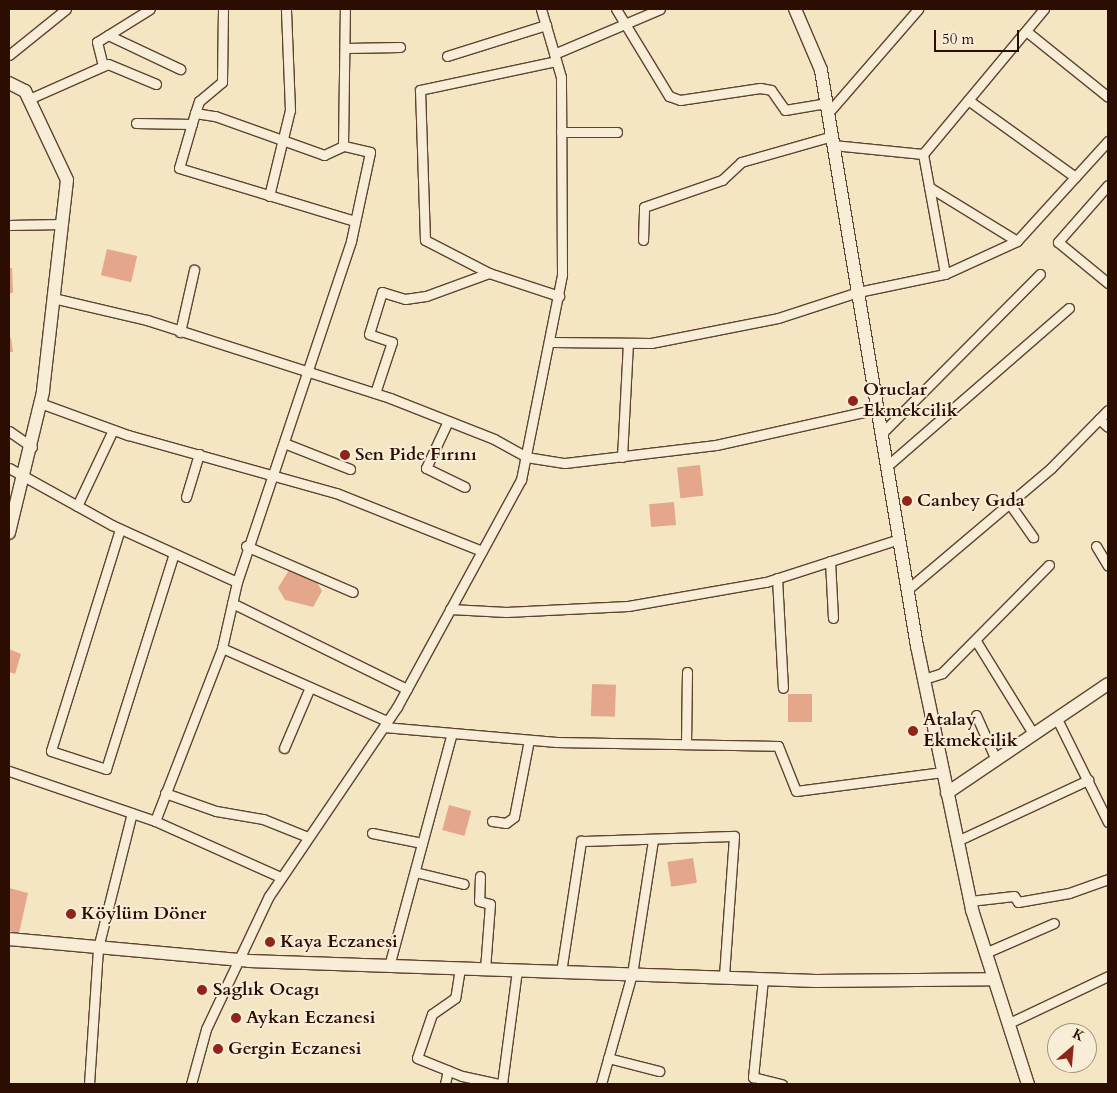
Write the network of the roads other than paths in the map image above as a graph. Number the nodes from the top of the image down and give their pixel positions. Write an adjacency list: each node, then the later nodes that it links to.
1 (66, 9): 18 (street)
2 (150, 9): 15 (street)
3 (223, 9): 29 (street)
4 (286, 9): 36 (street)
5 (345, 9): 17 (street)
6 (541, 9): 13 (street)
7 (616, 9): 12 (street)
8 (660, 9): 12 (street)
9 (795, 9): 28 (main road)
10 (918, 9): 28 (street)
11 (1044, 9): 14 (street)
12 (625, 24): 20 (street); 28 (street)
13 (546, 25): 19 (street); 20 (street)
14 (1026, 31): 25 (street); 27 (street)
15 (108, 35): 21 (street); 22 (street)
16 (400, 47): 17 (street)
17 (346, 48): 37 (street)
18 (9, 55)
19 (446, 56)
20 (555, 57): 32 (street); 49 (street)
21 (103, 66): 24 (street); 26 (street)
22 (180, 69)
23 (9, 83): 26 (main road)
24 (156, 84)
25 (1108, 97)
26 (29, 99): 44 (main road)
27 (968, 100): 38 (street); 39 (street)
28 (827, 108): 34 (main road)
29 (195, 114): 31 (street); 36 (street)
30 (136, 123): 31 (street)
31 (192, 124): 42 (street)
32 (561, 132): 33 (street); 54 (street)
33 (617, 132)
34 (833, 141): 38 (street); 46 (street); 53 (main road)
35 (1108, 141): 39 (street)
36 (282, 143): 37 (street); 42 (street)
37 (343, 146): 43 (street)
38 (923, 154): 41 (street)
39 (1076, 177): 47 (street)
40 (1108, 185): 52 (street)
41 (929, 187): 47 (street); 50 (street)
42 (269, 196): 43 (street)
43 (356, 221): 60 (street)
44 (62, 224): 45 (street); 55 (main road)
45 (9, 225)
46 (643, 240)
47 (1017, 242): 50 (street)
48 (194, 270): 57 (street)
49 (489, 273): 54 (street); 61 (street)
50 (945, 274): 53 (street)
51 (1040, 274): 70 (street)
52 (1108, 283)
53 (858, 292): 59 (street); 63 (main road)
54 (559, 296): 58 (street)
55 (53, 298): 57 (street); 62 (main road)
56 (1069, 308): 76 (street)
57 (180, 332): 60 (street)
58 (552, 342): 59 (street); 74 (street)
59 (628, 343): 75 (street)
60 (306, 374): 61 (street); 71 (street)
61 (374, 393): 66 (street)
62 (40, 403): 68 (street); 72 (main road)
63 (877, 409): 70 (main road); 75 (street)
64 (1108, 410): 65 (street)
65 (1099, 419): 67 (street); 83 (street)
66 (448, 421): 74 (street); 81 (street)
67 (1108, 427)
68 (113, 430): 73 (street); 84 (street)
69 (9, 432): 72 (street)
70 (882, 432): 76 (main road)
71 (284, 443): 78 (street); 79 (street)
72 (32, 447): 80 (main road)
73 (199, 454): 79 (street); 82 (street)
74 (526, 457): 75 (street); 91 (street)
75 (622, 457)
76 (887, 466): 88 (main road)
77 (9, 468): 80 (street)
78 (350, 469)
79 (273, 473): 89 (street); 91 (street)
80 (24, 477): 84 (street); 86 (main road)
81 (465, 487)
82 (186, 497)
83 (1009, 503): 87 (street); 98 (street)
84 (77, 506): 85 (street)
85 (120, 528): 92 (street); 92 (street)
86 (9, 533)
87 (1033, 537)
88 (899, 539): 93 (street); 98 (main road)
89 (246, 546): 97 (street); 99 (street)
90 (1096, 546): 95 (street)
91 (482, 552): 101 (street)
92 (174, 553): 97 (street)
93 (830, 561): 96 (street); 102 (street)
94 (1049, 565): 103 (street)
95 (1108, 566)
96 (777, 578): 101 (street); 109 (street)
97 (237, 582): 100 (street)
98 (908, 589): 106 (main road)
99 (353, 592)
100 (232, 603): 104 (street); 110 (street)
101 (450, 609): 110 (street)
102 (833, 618)
103 (976, 641): 106 (street); 115 (street)
104 (222, 648): 108 (street); 123 (street)
105 (687, 672): 117 (street)
106 (924, 679): 121 (main road)
107 (1108, 684): 112 (main road)
108 (310, 687): 113 (street); 118 (street)
109 (783, 688)
110 (407, 689): 113 (street)
111 (976, 716): 119 (street)
112 (1057, 719): 115 (main road); 122 (street)
113 (386, 724): 114 (street); 130 (street)
114 (452, 733): 116 (street); 133 (street)
115 (1034, 735): 119 (main road)
116 (529, 740): 117 (street); 127 (street)
117 (686, 744): 121 (street)
118 (284, 748)
119 (996, 760): 124 (main road)
120 (9, 772): 125 (street)
121 (943, 772): 124 (main road)
122 (1088, 780): 128 (street); 132 (street)
123 (165, 793): 126 (street); 130 (street)
124 (947, 793): 132 (main road)
125 (132, 813): 126 (street); 142 (street)
126 (155, 821): 136 (street)
127 (492, 822)
128 (1108, 822)
129 (372, 833): 133 (street)
130 (308, 837): 136 (street)
131 (653, 840): 149 (street); 150 (street); 152 (street)
132 (957, 841): 139 (main road)
133 (422, 844): 134 (street)
134 (415, 872): 138 (street); 145 (street)
135 (480, 876): 147 (street)
136 (280, 877): 144 (street)
137 (1108, 879): 139 (street)
138 (464, 884)
139 (970, 901): 143 (main road)
140 (1054, 923): 143 (street)
141 (9, 940): 142 (main road)
142 (98, 948): 144 (main road); 159 (street)
143 (985, 953): 154 (main road)
144 (238, 960): 145 (main road); 160 (street)
145 (389, 966): 146 (main road)
146 (460, 968): 147 (main road); 157 (street)
147 (485, 969): 148 (main road)
148 (517, 970): 149 (main road); 162 (street)
149 (561, 972): 150 (main road)
150 (632, 974): 152 (main road); 156 (street)
151 (1108, 976): 155 (street)
152 (724, 977): 153 (main road)
153 (763, 979): 154 (main road); 164 (street)
154 (993, 979): 155 (main road)
155 (1007, 1024): 165 (main road)
156 (608, 1058): 158 (street); 163 (street)
157 (448, 1070): 161 (street); 162 (street)
158 (660, 1071)
159 (89, 1084)
160 (191, 1084)
161 (445, 1084)
162 (501, 1084)
163 (601, 1084)
164 (782, 1084)
165 (1028, 1084)

